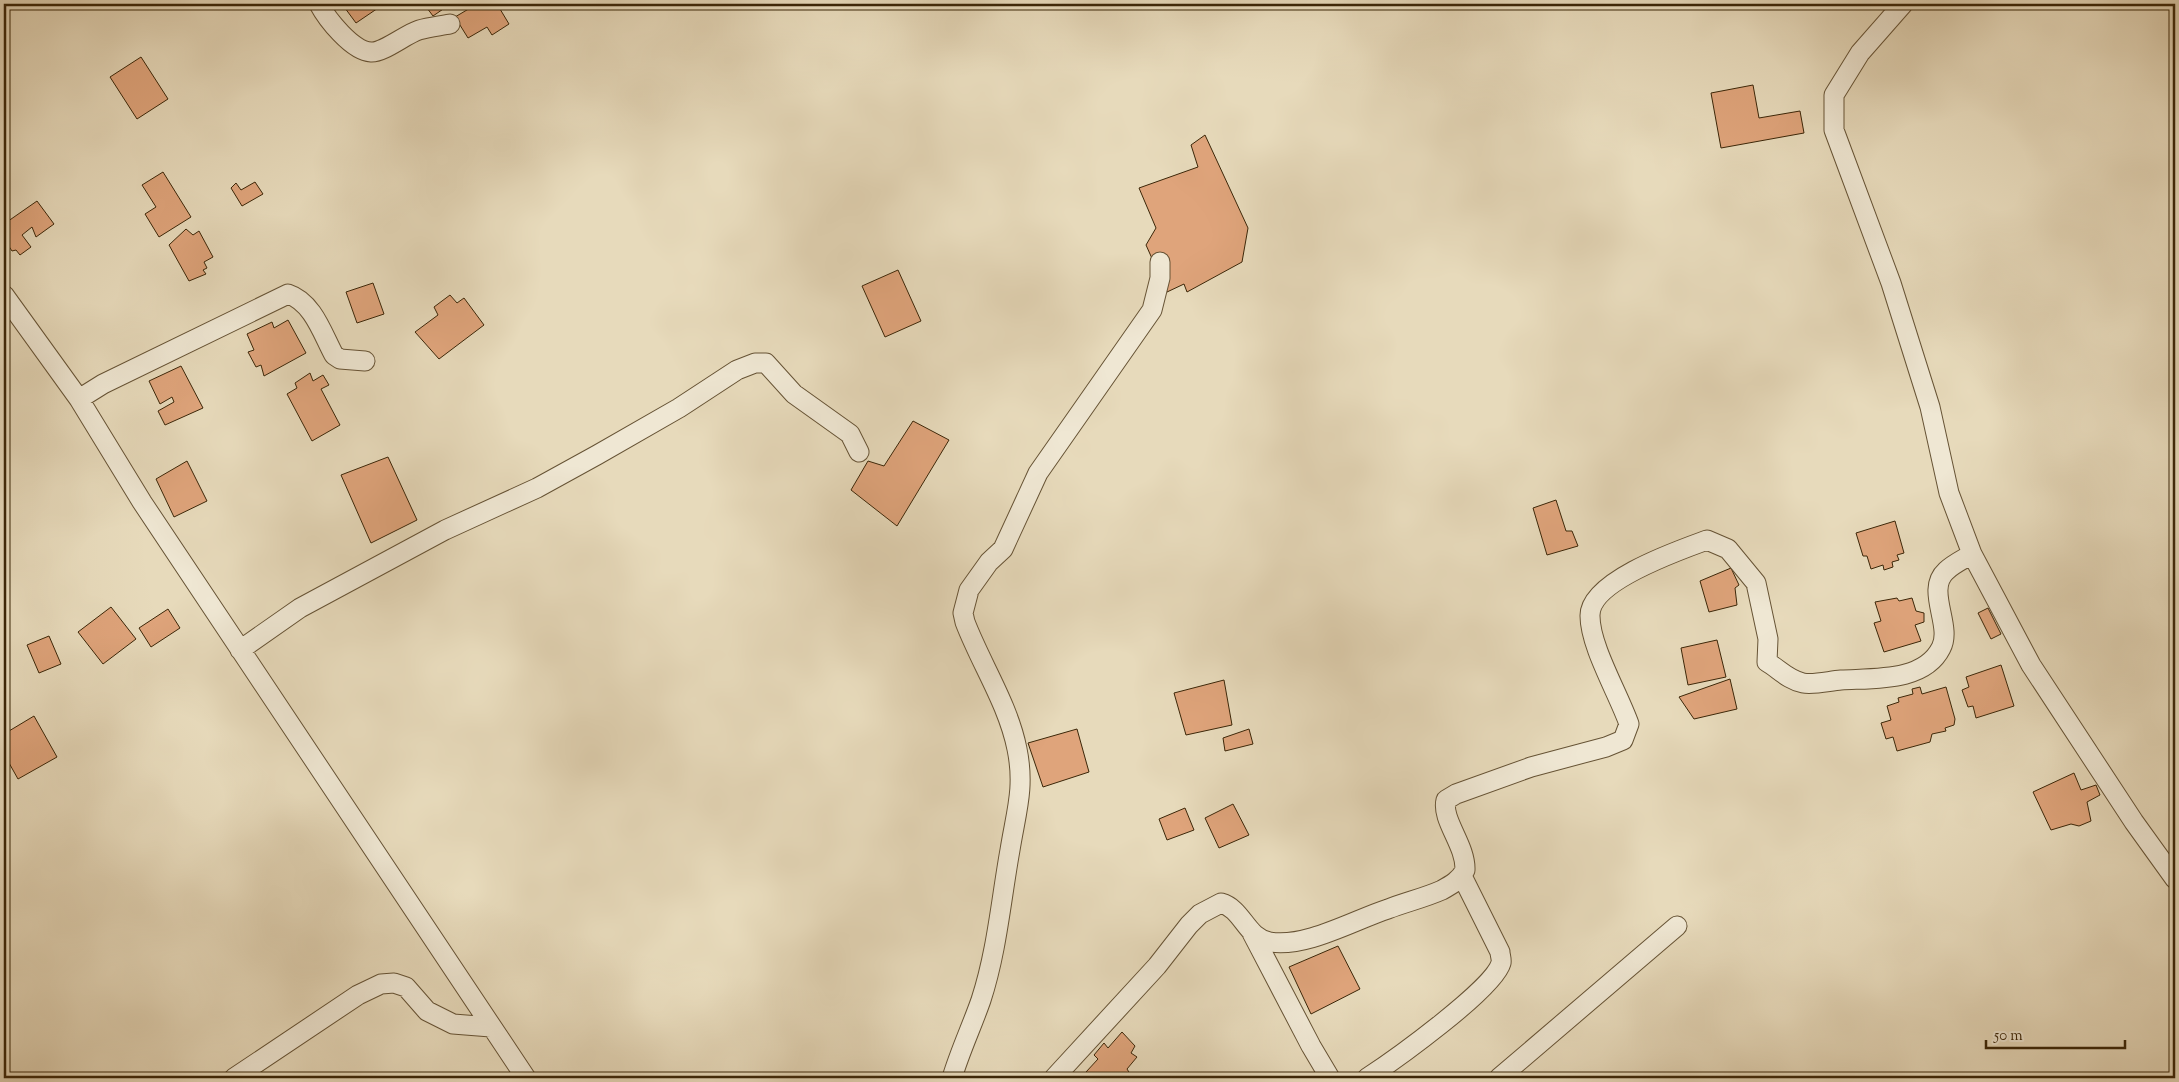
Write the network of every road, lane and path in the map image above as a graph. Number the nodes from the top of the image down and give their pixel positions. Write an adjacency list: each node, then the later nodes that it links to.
1 (319, 4): 3 (street)
2 (1903, 4): 9 (street)
3 (450, 24)
4 (1160, 262): 18 (street)
5 (4, 295): 7 (street)
6 (365, 360): 7 (street)
7 (79, 399): 10 (street)
8 (859, 452): 10 (street)
9 (1972, 554): 11 (street); 12 (street)
10 (240, 650): 15 (street)
11 (1462, 876): 14 (street); 21 (street)
12 (2175, 879)
13 (1677, 926): 22 (street)
14 (1252, 933): 19 (street); 20 (street)
15 (491, 1027): 16 (street); 17 (street)
16 (234, 1078)
17 (526, 1078)
18 (952, 1078)
19 (1054, 1078)
20 (1330, 1078)
21 (1367, 1078)
22 (1499, 1078)

